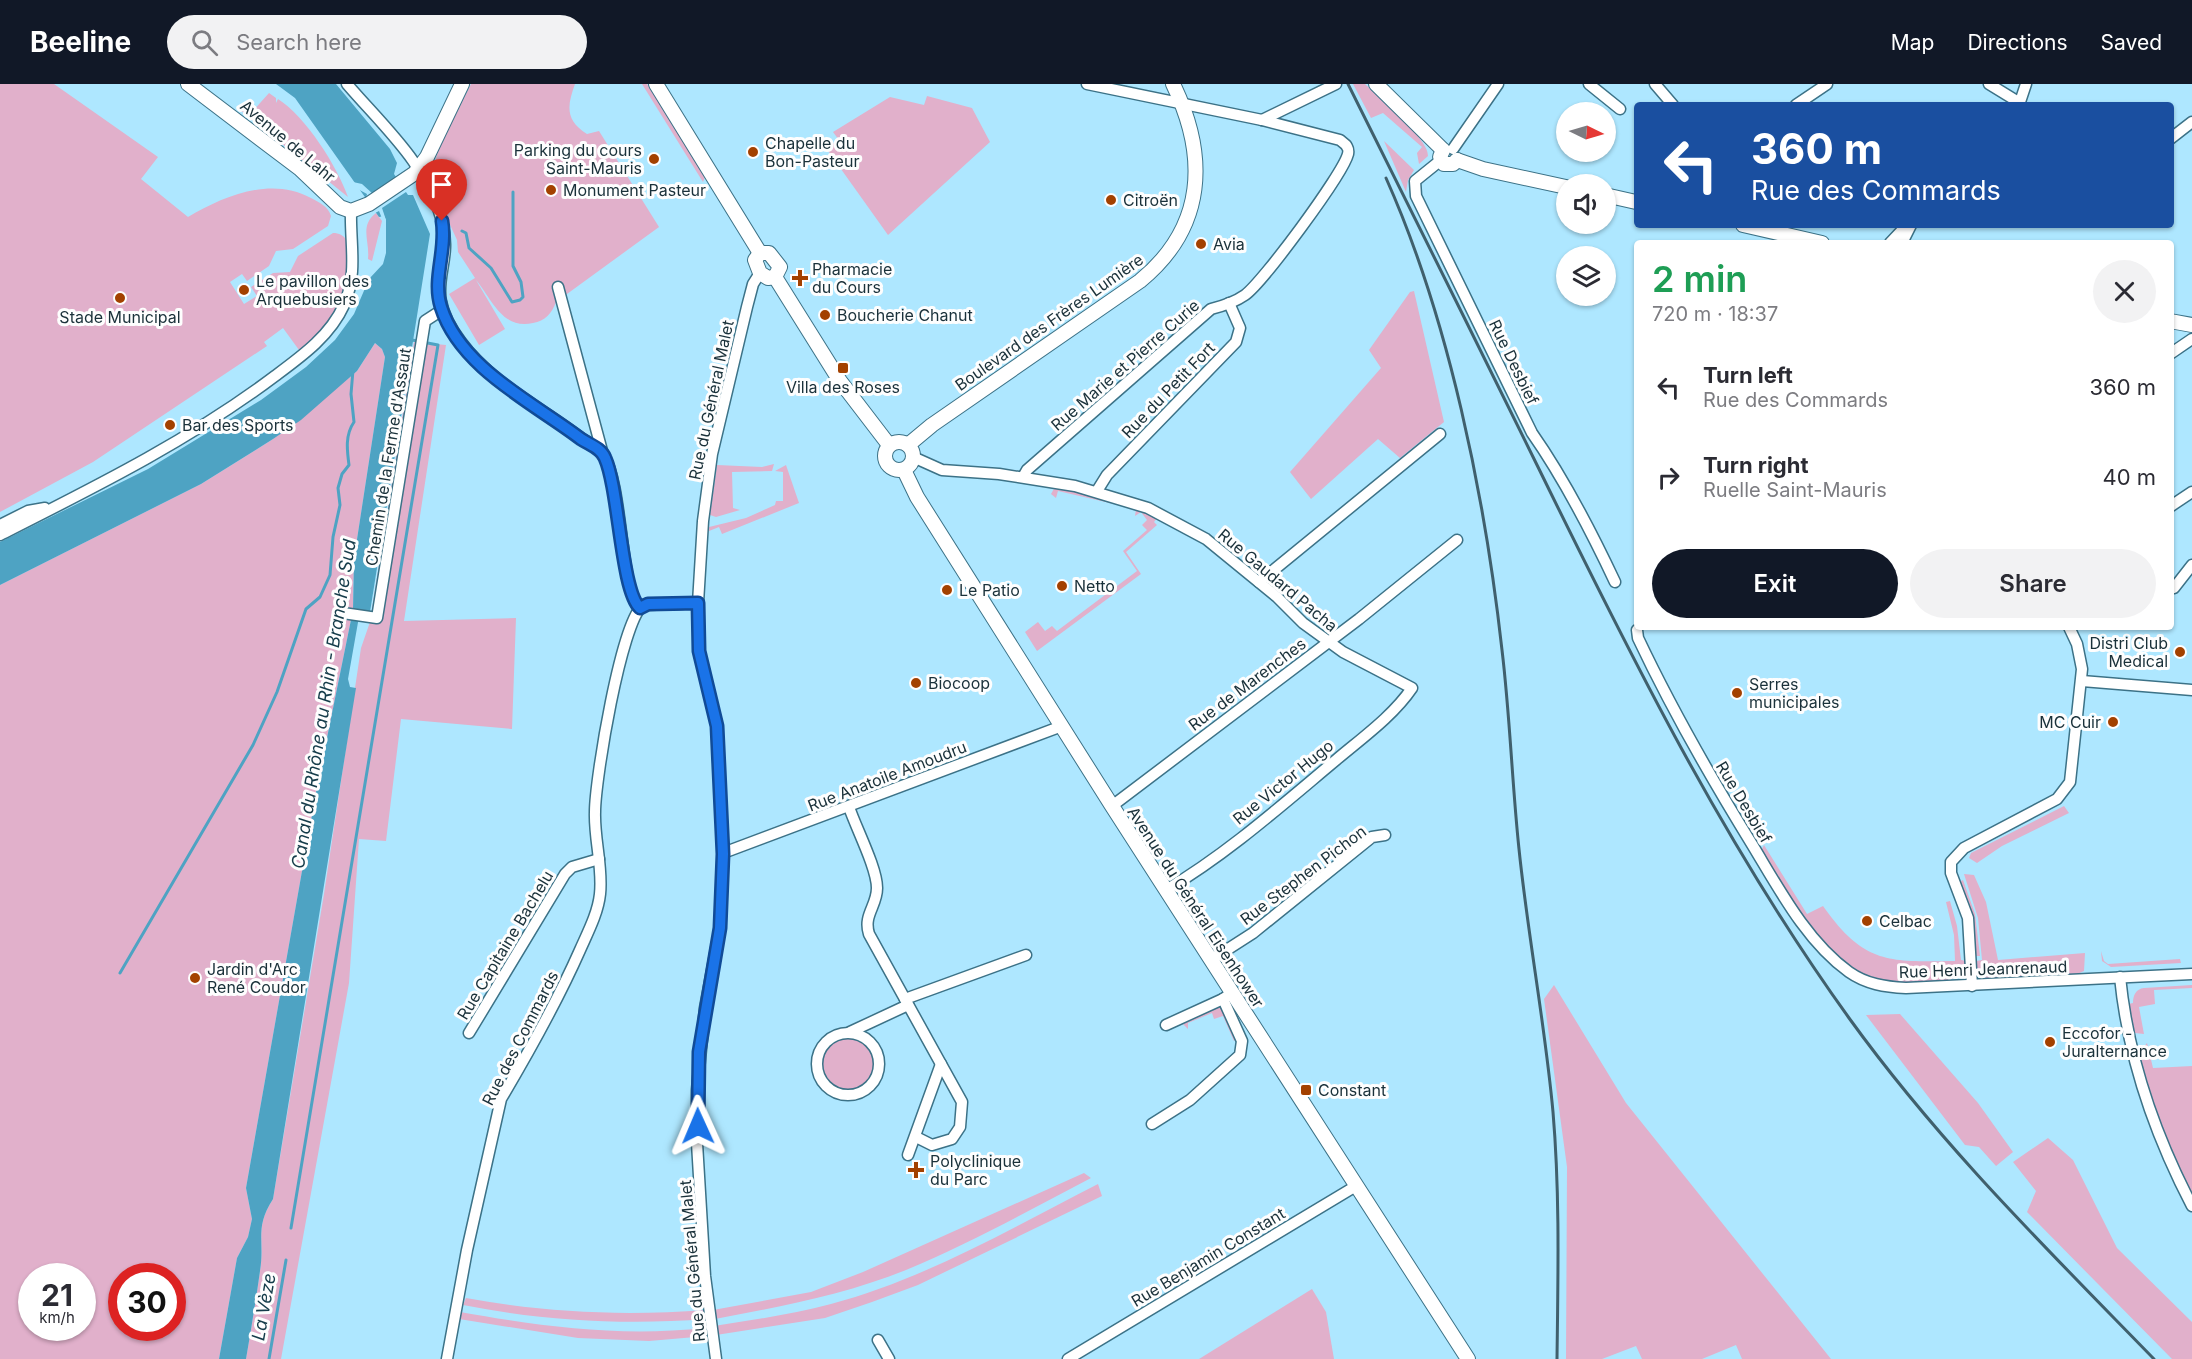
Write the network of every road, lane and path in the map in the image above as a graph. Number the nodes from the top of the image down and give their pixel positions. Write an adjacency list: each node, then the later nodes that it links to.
1 (188, 84): 29 (main road, Avenue de Lahr)
2 (347, 84): 25 (street)
3 (462, 84): 25 (main road)
4 (656, 84): 34 (main road, Avenue du Général Eisenhower)
5 (1087, 84): 19 (street)
6 (1173, 84): 19 (main road, Boulevard des Frères Lumière)
7 (1336, 84): 21 (street)
8 (1376, 84): 24 (main road)
9 (1498, 84): 24 (street)
10 (1589, 84): 20 (street)
11 (1655, 84): 15 (street)
12 (1827, 84): 16 (street)
13 (1989, 84): 17 (street)
14 (2026, 84): 18 (street)
15 (1670, 102)
16 (1800, 102)
17 (2016, 102)
18 (2020, 102)
19 (1183, 104): 21 (street); 47 (main road, Boulevard des Frères Lumière)
20 (1620, 109)
21 (1262, 120): 38 (street, Rue Marie et Pierre Curie)
22 (2192, 122): 23 (street)
23 (2174, 136)
24 (1448, 155): 26 (main road); 59 (street, Rue Desbief)
25 (420, 167): 29 (main road); 39 (street)
26 (1556, 185)
27 (1616, 197): 28 (main road)
28 (1634, 202)
29 (351, 211): 53 (street)
30 (1754, 228): 32 (main road)
31 (1906, 228): 33 (street)
32 (1802, 240)
33 (1893, 240)
34 (760, 253): 35 (main road); 36 (main road, Avenue du Général Eisenhower)
35 (760, 273): 36 (main road); 61 (street, Rue du Général Malet)
36 (775, 277): 45 (main road, Avenue du Général Eisenhower)
37 (558, 287): 46 (street)
38 (1229, 303): 49 (street, Rue Marie et Pierre Curie); 50 (street, Rue du Petit Fort)
39 (442, 310): 46 (street); 63 (street, Chemin de la Ferme d'Assaut)
40 (2174, 322): 41 (main road)
41 (2192, 325)
42 (2192, 339): 43 (street)
43 (2174, 351)
44 (1440, 434): 58 (street)
45 (889, 445): 47 (main road); 48 (main road, Avenue du Général Eisenhower)
46 (602, 451): 62 (street)
47 (911, 451): 48 (main road); 49 (street, Rue Gaudard Pacha)
48 (904, 470): 70 (main road, Avenue du Général Eisenhower)
49 (1023, 477): 50 (street, Rue Gaudard Pacha)
50 (1097, 491): 58 (street, Rue Gaudard Pacha)
51 (2192, 492): 52 (street)
52 (2174, 504)
53 (60, 505): 54 (street); 55 (street)
54 (0, 525)
55 (0, 535)
56 (1457, 540): 66 (street, Rue de Marenches)
57 (2192, 564): 60 (street)
58 (1259, 582): 66 (street, Rue Gaudard Pacha)
59 (1615, 582)
60 (2174, 588)
61 (698, 603): 62 (street); 74 (street, Rue du Général Malet)
62 (640, 608): 75 (street, Rue des Commards)
63 (343, 613)
64 (1637, 630): 77 (street, Rue Desbief)
65 (2070, 630): 67 (street)
66 (1328, 642): 68 (street, Rue Gaudard Pacha); 71 (street, Rue de Marenches)
67 (2082, 681): 69 (street); 82 (street)
68 (1412, 688): 76 (street, Rue Victor Hugo)
69 (2192, 690)
70 (1062, 726): 71 (main road, Avenue du Général Eisenhower); 72 (street, Rue Anatoile Amoudru)
71 (1112, 806): 76 (main road, Avenue du Général Eisenhower)
72 (849, 807): 74 (street, Rue Anatoile Amoudru); 84 (street)
73 (1385, 835): 79 (street, Rue Stephen Pichon)
74 (723, 854): 97 (street, Rue du Général Malet)
75 (598, 859): 87 (street, Rue Capitaine Bachelu); 96 (street, Rue des Commards)
76 (1166, 890): 79 (main road, Avenue du Général Eisenhower)
77 (1802, 920): 82 (street, Rue Henri Jeanrenaud)
78 (1026, 955): 84 (street)
79 (1210, 960): 83 (main road, Avenue du Général Eisenhower)
80 (2192, 974): 81 (street, Rue Henri Jeanrenaud)
81 (2120, 977): 82 (street, Rue Henri Jeanrenaud); 93 (street)
82 (1972, 986)
83 (1227, 996): 85 (street); 89 (street); 92 (main road, Avenue du Général Eisenhower)
84 (906, 1002): 86 (street); 88 (street)
85 (1166, 1025)
86 (850, 1032): 86 (street)
87 (469, 1033)
88 (941, 1065): 90 (street); 90 (street)
89 (1152, 1124)
90 (916, 1137): 91 (street)
91 (908, 1155)
92 (1356, 1186): 95 (street, Rue Benjamin Constant); 99 (main road, Avenue du Général Eisenhower)
93 (2192, 1206)
94 (878, 1340): 98 (street)
95 (1074, 1357)
96 (447, 1359)
97 (716, 1359)
98 (889, 1359)
99 (1468, 1359)

